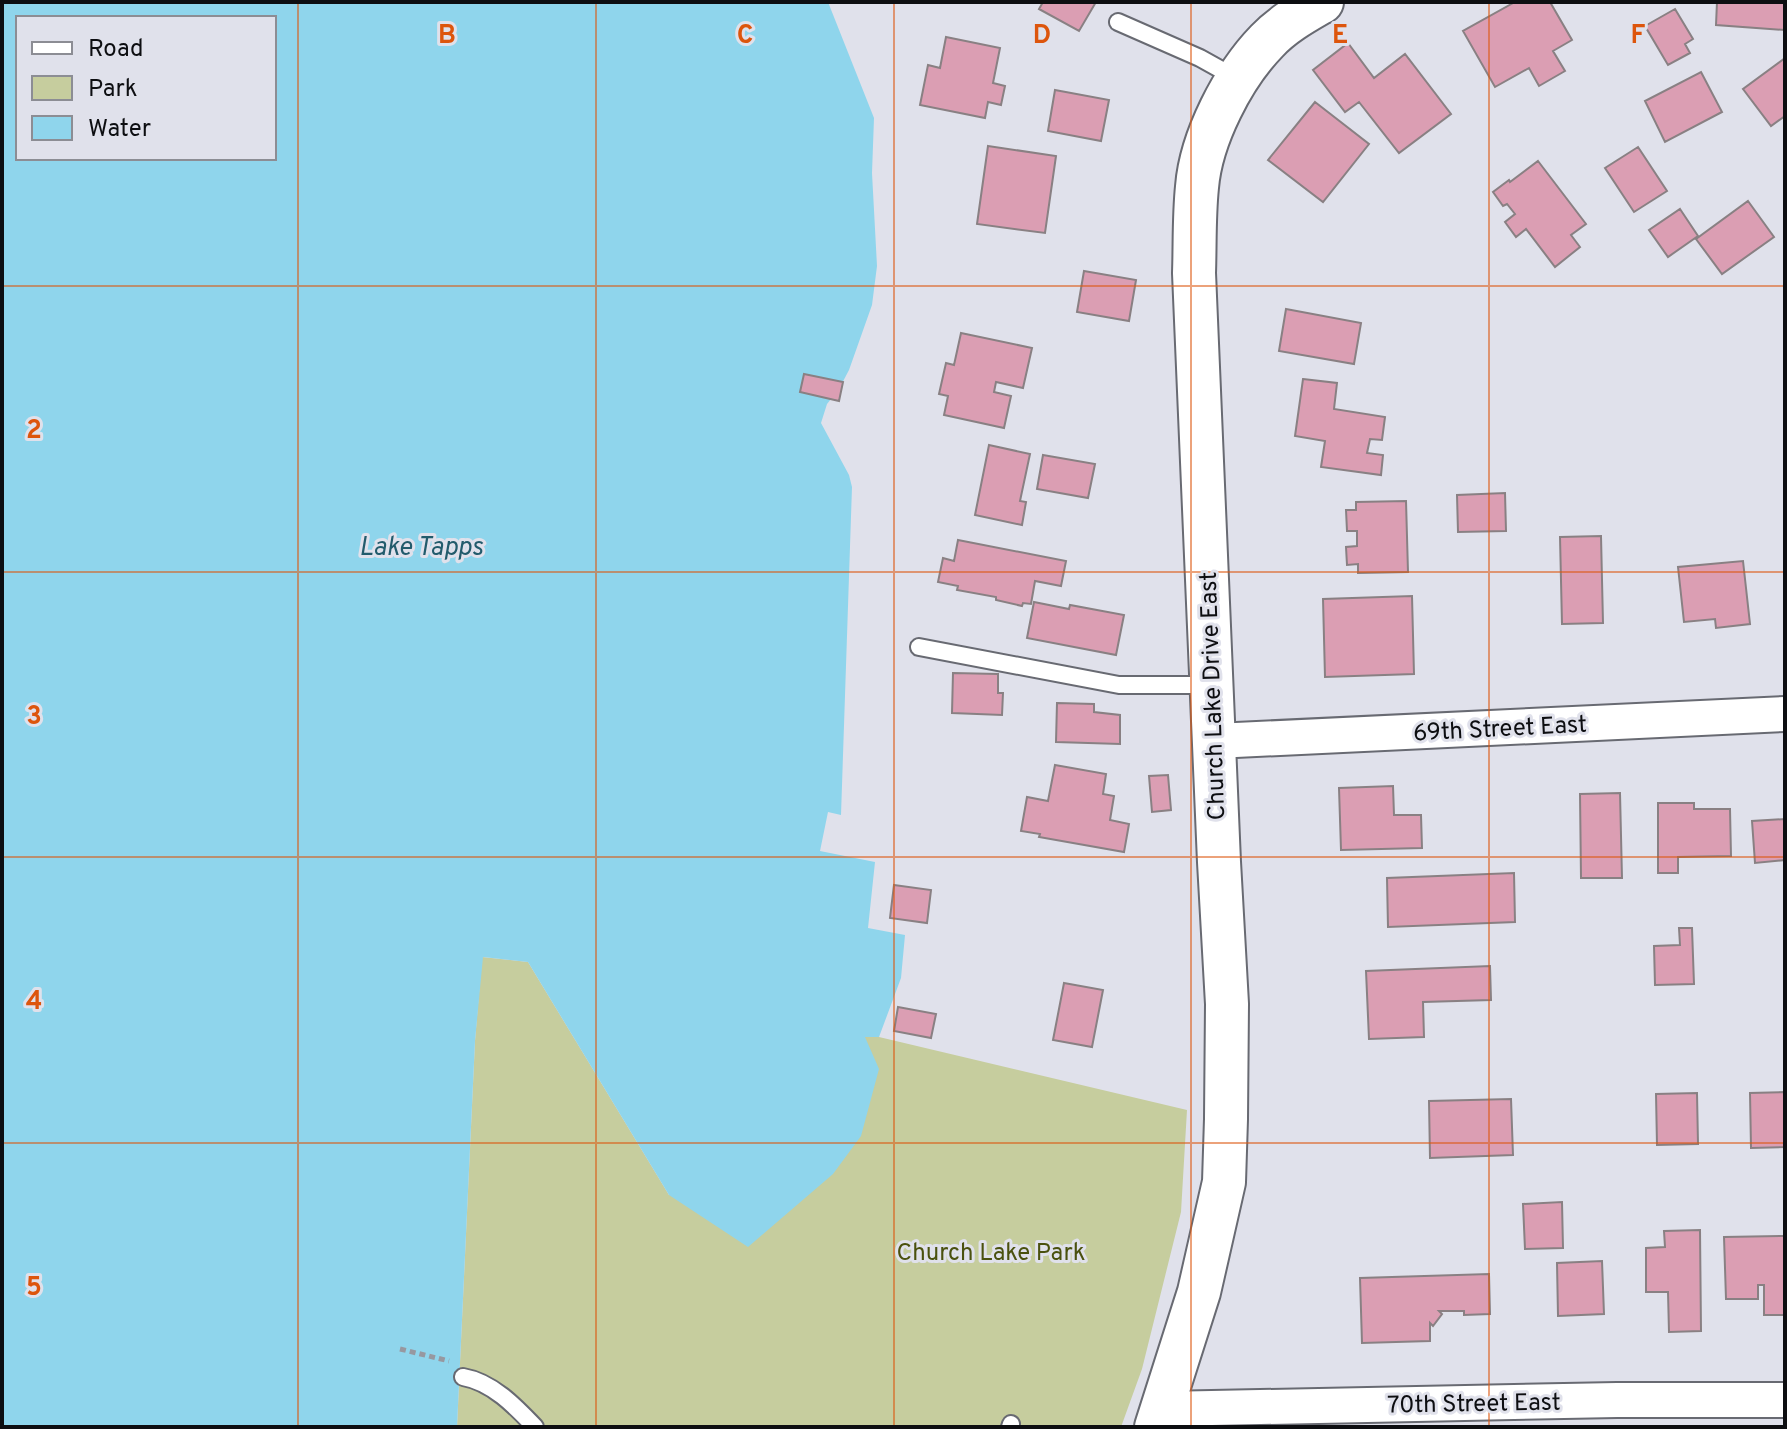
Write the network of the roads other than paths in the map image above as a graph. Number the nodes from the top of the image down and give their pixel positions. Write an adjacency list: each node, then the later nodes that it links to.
1 (1322, 2): 3 (street, Church Lake Drive East)
2 (1118, 22): 3 (lane)
3 (1238, 79): 5 (street, Church Lake Drive East)
4 (919, 647): 5 (lane)
5 (1212, 685): 7 (street, Church Lake Drive East)
6 (1785, 714): 7 (street, 69th Street East)
7 (1215, 741): 10 (street, Church Lake Drive East)
8 (463, 1371): 11 (lane)
9 (1785, 1400): 10 (street, 70th Street East)
10 (1160, 1418)
11 (535, 1427)

